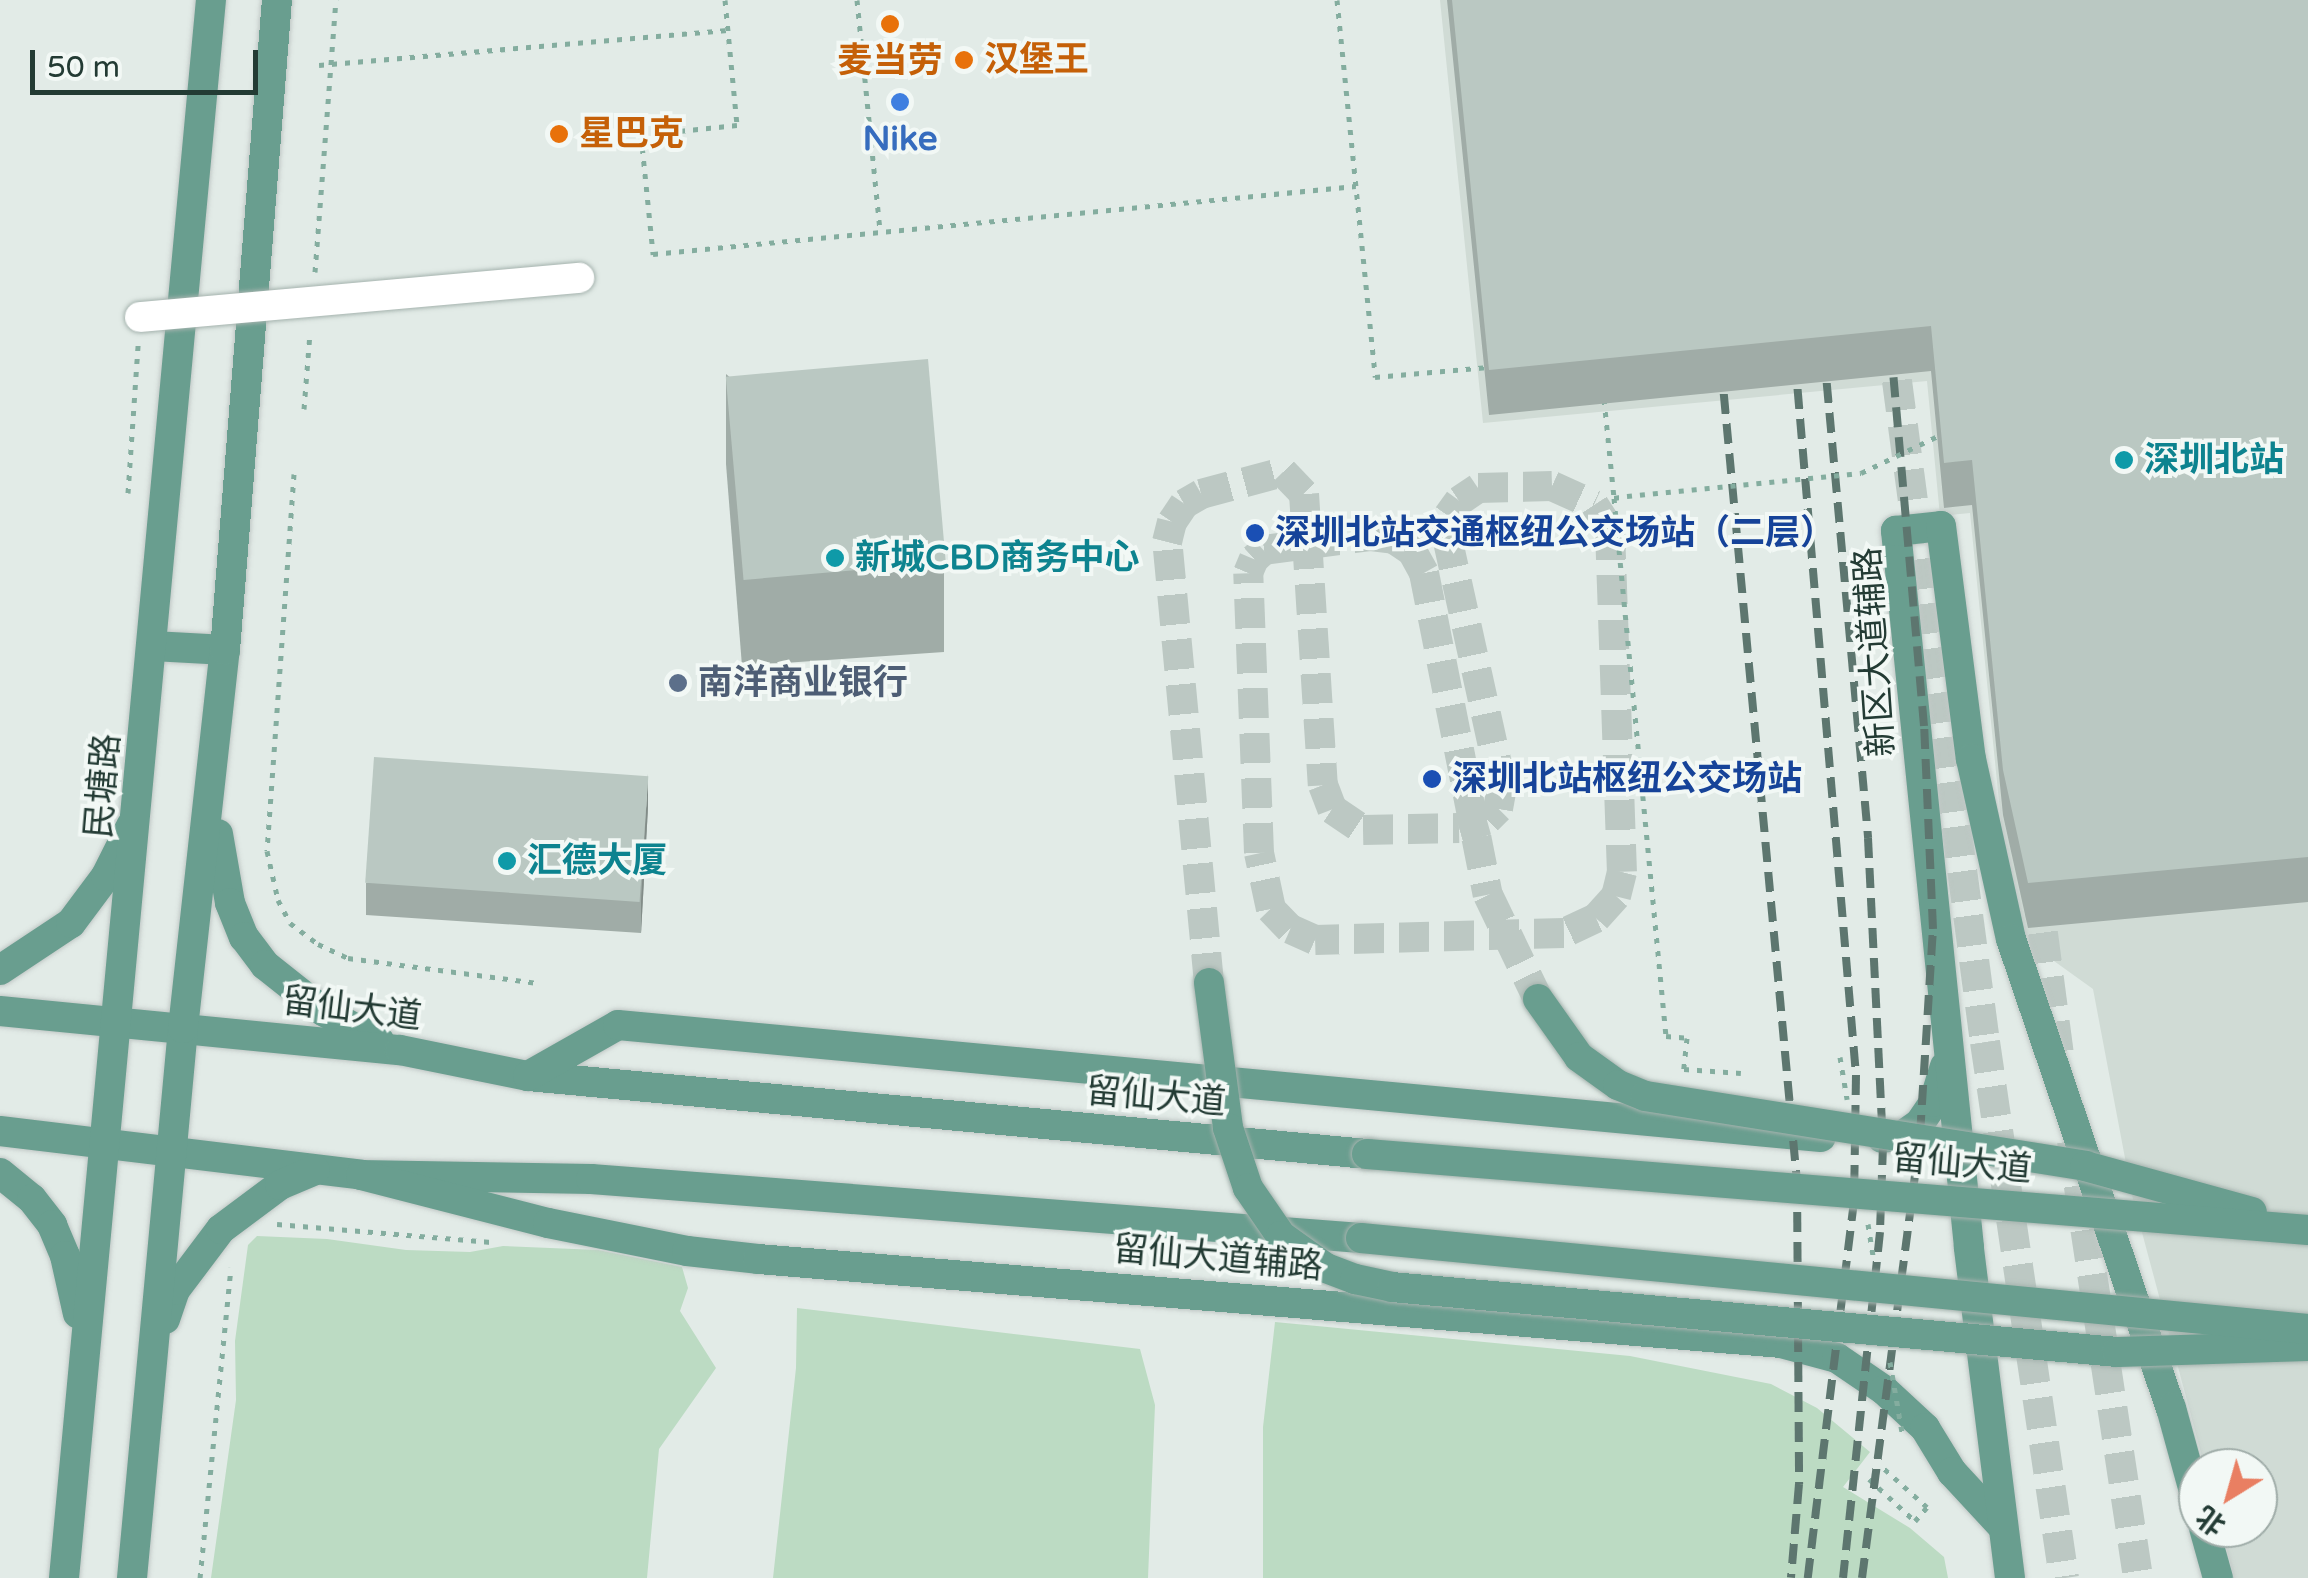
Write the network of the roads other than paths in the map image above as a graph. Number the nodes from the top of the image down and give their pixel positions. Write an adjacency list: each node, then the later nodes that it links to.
1 (211, 0): 5 (main road, 民塘路)
2 (277, 0): 6 (main road)
3 (579, 278): 4 (street, bridge)
4 (140, 317)
5 (154, 646): 6 (main road); 10 (main road, 民塘路)
6 (225, 650): 9 (main road)
7 (1963, 707): 8 (main road); 8 (main road, 新区大道辅路); 31 (main road, 新区大道辅路)
8 (1916, 711): 18 (main road, 新区大道辅路)
9 (212, 792): 16 (main road); 17 (main road)
10 (139, 805): 11 (main road); 15 (main road, 民塘路)
11 (0, 970)
12 (1209, 984): 28 (main road, bridge)
13 (1538, 1000): 26 (main road, bridge)
14 (0, 1010): 15 (main road, 留仙大道)
15 (115, 1024): 16 (main road, 留仙大道); 21 (main road, 民塘路)
16 (183, 1028): 17 (main road, 留仙大道); 22 (main road)
17 (400, 1050): 19 (main road, 留仙大道)
18 (1948, 1050): 19 (main road); 32 (main road, 新区大道辅路)
19 (528, 1076): 26 (main road, 留仙大道, bridge)
20 (0, 1131): 21 (main road)
21 (104, 1140): 22 (main road); 30 (main road, 民塘路)
22 (172, 1148): 23 (main road); 29 (main road)
23 (318, 1169): 25 (main road); 29 (main road)
24 (0, 1174): 30 (main road)
25 (361, 1175): 27 (main road, bridge); 32 (main road, 留仙大道辅路)
26 (2308, 1228)
27 (2308, 1329)
28 (2308, 1346)
29 (154, 1350): 35 (main road)
30 (84, 1353): 34 (main road, 民塘路)
31 (2182, 1448)
32 (2003, 1527): 36 (main road, 新区大道辅路)
33 (2210, 1548): 37 (main road)
34 (64, 1578)
35 (132, 1578)
36 (2010, 1578)
37 (2218, 1578)

